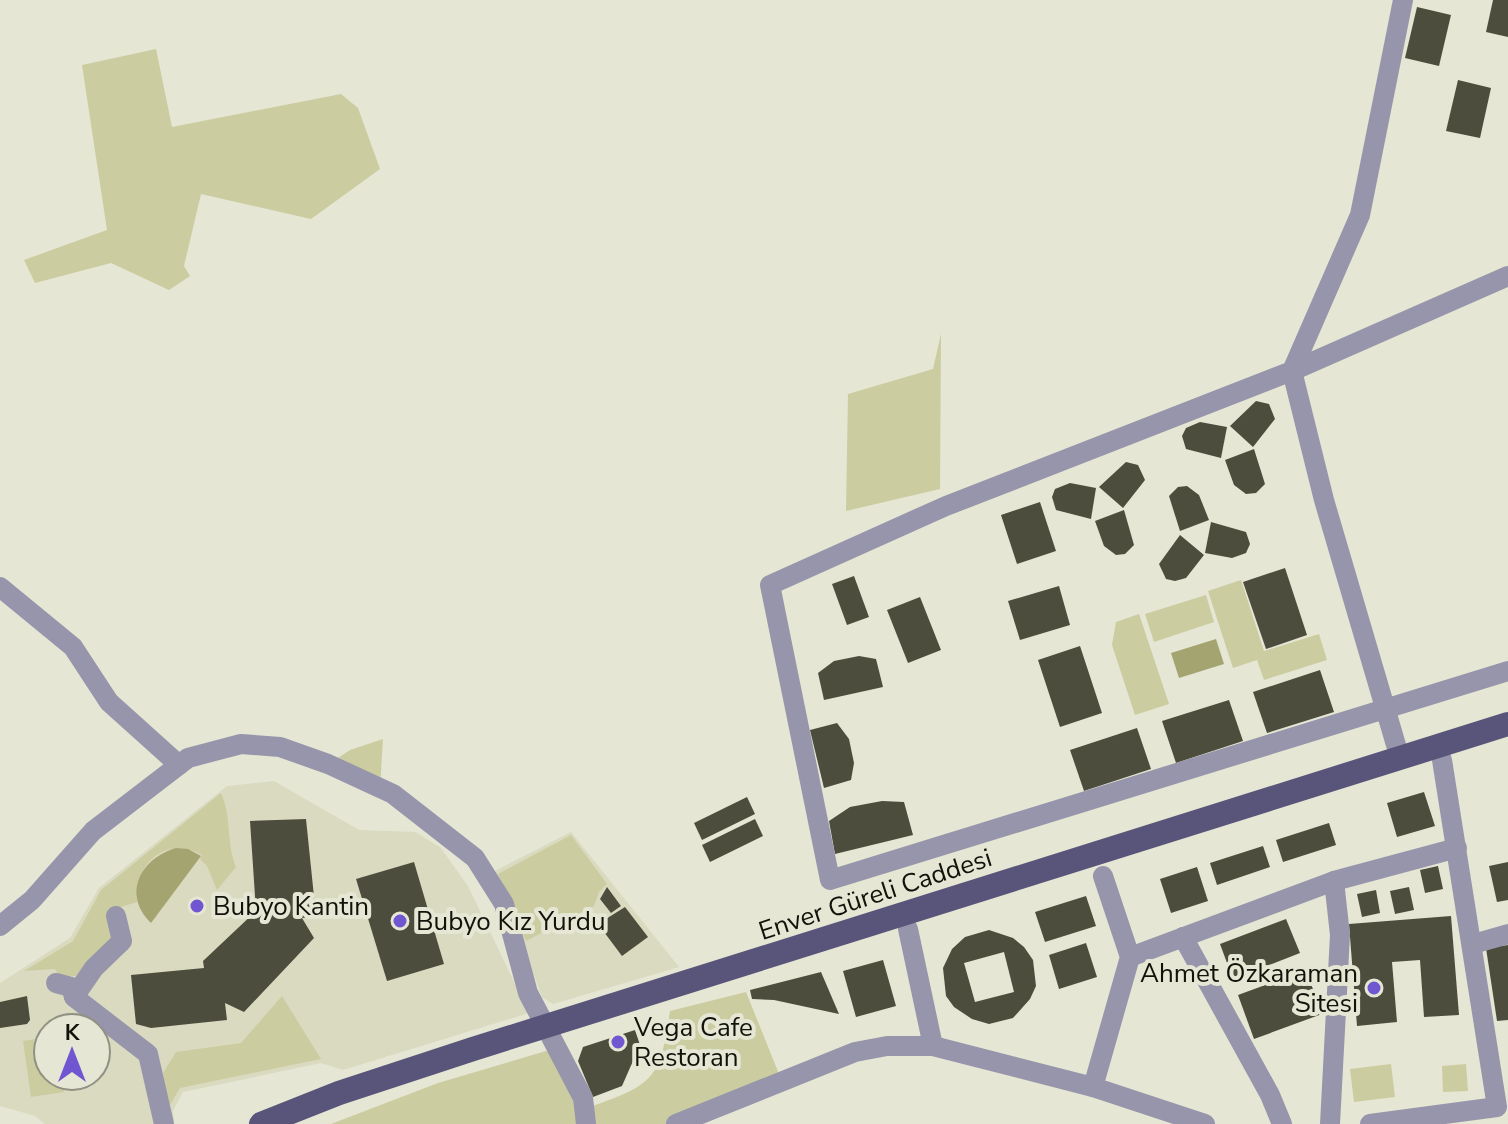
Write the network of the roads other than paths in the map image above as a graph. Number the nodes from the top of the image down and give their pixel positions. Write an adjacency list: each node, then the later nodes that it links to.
1 (1403, 0): 3 (street)
2 (1508, 276): 3 (street)
3 (1292, 371): 6 (street); 6 (street)
4 (0, 587): 11 (street)
5 (1508, 671): 6 (street)
6 (1385, 711): 9 (street)
7 (1508, 724): 25 (main road, Enver Güreli Caddesi)
8 (1508, 741): 10 (main road, Enver Güreli Caddesi)
9 (1396, 745)
10 (1442, 760): 12 (street); 17 (main road, Enver Güreli Caddesi)
11 (179, 765): 16 (street); 25 (street)
12 (1457, 848): 14 (street); 20 (street)
13 (1103, 876): 21 (street)
14 (1334, 881): 19 (street); 36 (street)
15 (116, 916): 24 (street)
16 (0, 926)
17 (908, 929): 25 (main road, Enver Güreli Caddesi); 26 (street)
18 (1508, 934): 20 (street)
19 (1183, 937): 21 (street); 35 (street)
20 (1473, 944): 28 (street)
21 (1130, 957): 27 (street)
22 (534, 967): 25 (street)
23 (56, 983): 24 (street)
24 (74, 997): 29 (street)
25 (546, 1028): 30 (main road, Enver Güreli Caddesi); 31 (main road, Enver Güreli Caddesi); 32 (street)
26 (933, 1046): 27 (street); 33 (street)
27 (1093, 1087): 34 (street)
28 (1502, 1106): 37 (street)
29 (164, 1124)
30 (261, 1124)
31 (299, 1124)
32 (586, 1124)
33 (676, 1124)
34 (1205, 1124)
35 (1282, 1124)
36 (1330, 1124)
37 (1370, 1124)

